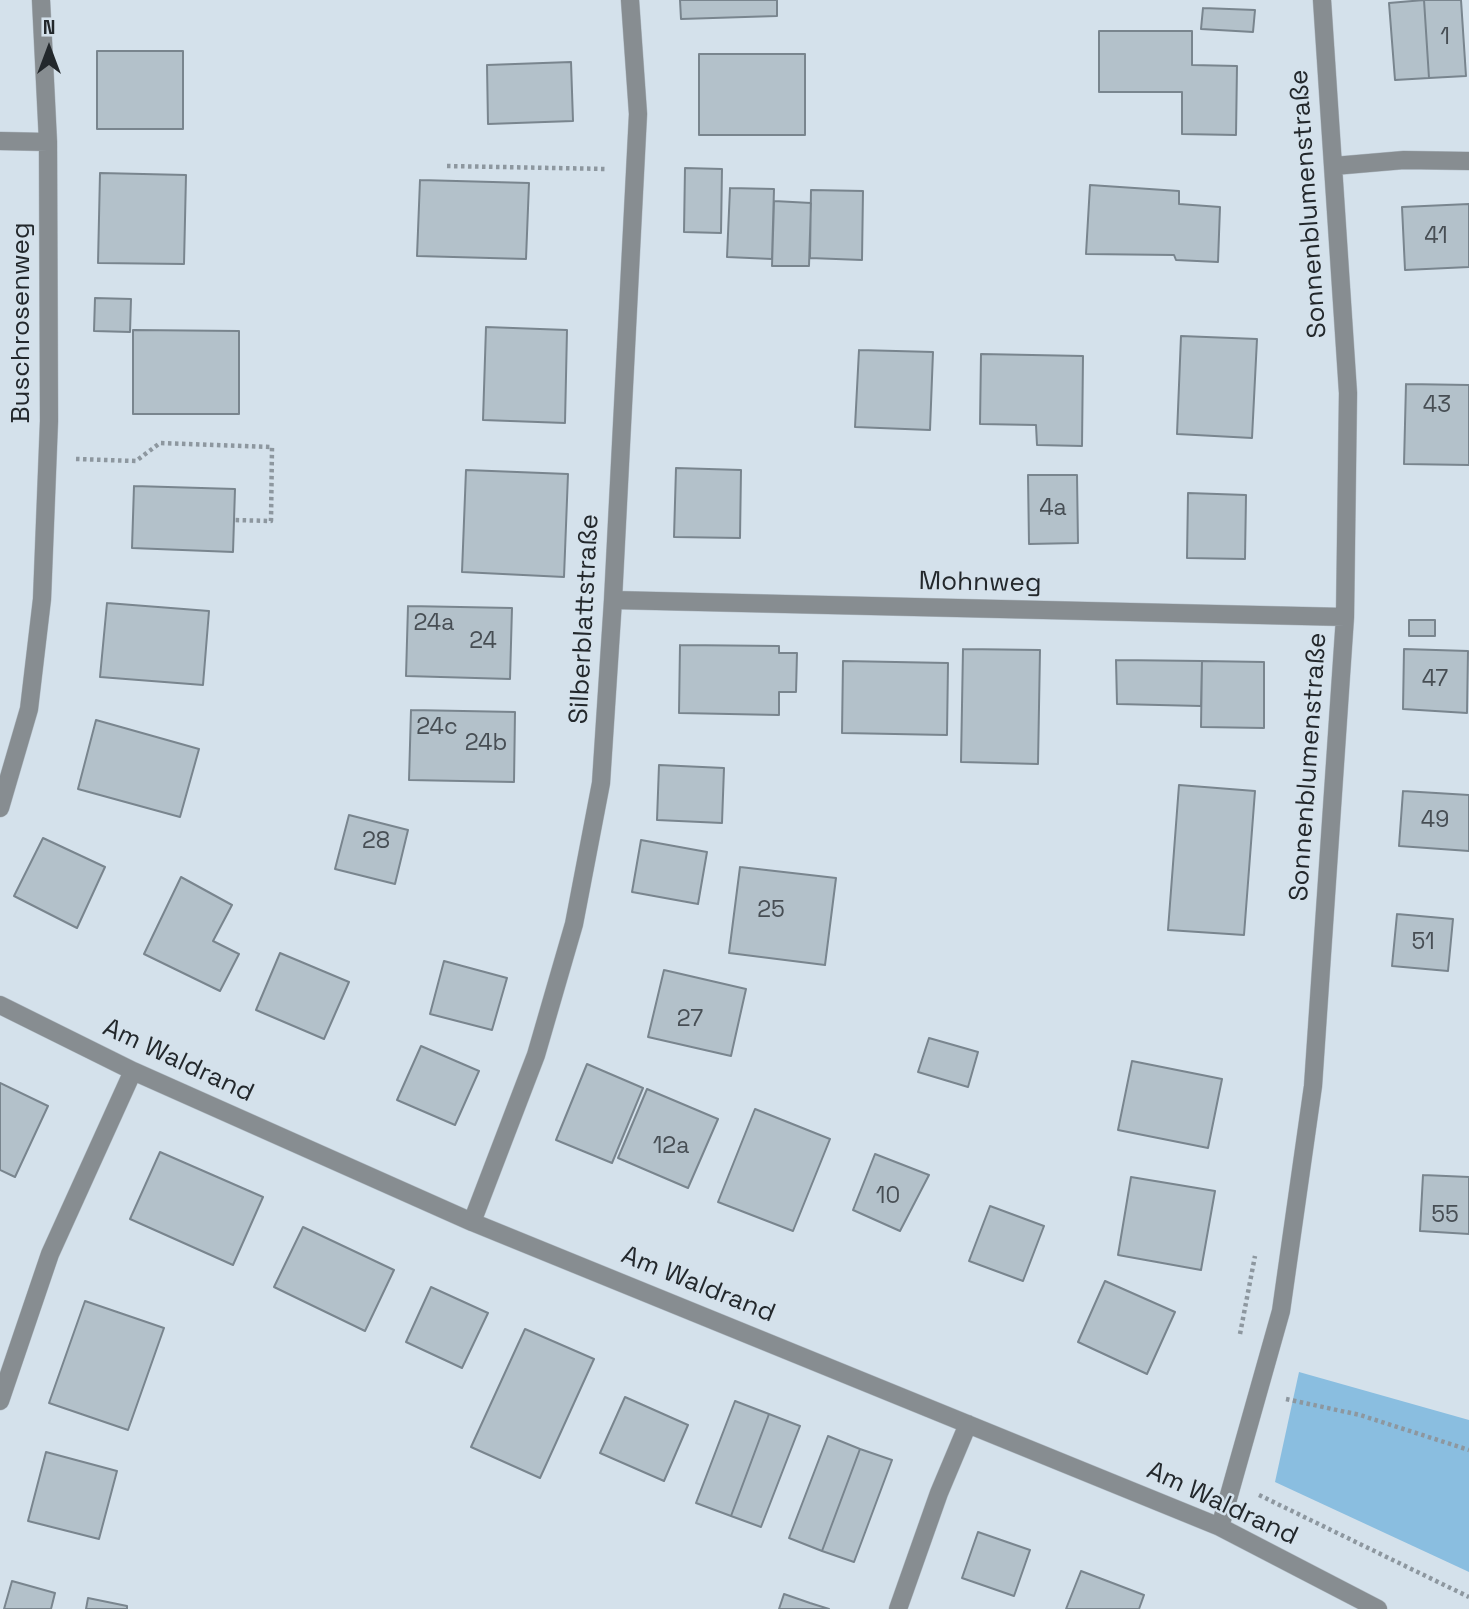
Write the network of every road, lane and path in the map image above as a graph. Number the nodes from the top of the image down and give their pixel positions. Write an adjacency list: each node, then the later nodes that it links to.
1 (41, 0): 5 (street, Buschrosenweg)
2 (630, 0): 9 (street, Silberblattstraße)
3 (1322, 0): 8 (street, Sonnenblumenstraße)
4 (0, 141): 5 (street)
5 (48, 142): 10 (street, Buschrosenweg)
6 (1469, 161): 8 (street)
7 (447, 166): 9 (path)
8 (1334, 166): 13 (street, Sonnenblumenstraße)
9 (635, 169): 12 (street, Silberblattstraße)
10 (47, 457): 11 (path); 14 (street, Buschrosenweg)
11 (234, 520)
12 (614, 600): 13 (street, Mohnweg); 17 (street, Silberblattstraße)
13 (1345, 617): 20 (street, Sonnenblumenstraße)
14 (0, 808)
15 (0, 1005): 16 (street, Am Waldrand)
16 (133, 1070): 17 (street, Am Waldrand); 21 (street)
17 (472, 1222): 22 (street, Am Waldrand)
18 (1257, 1243): 19 (path)
19 (1238, 1341)
20 (1258, 1392): 23 (path); 24 (street, Sonnenblumenstraße)
21 (0, 1401)
22 (968, 1424): 25 (street, Am Waldrand); 27 (street)
23 (1469, 1450)
24 (1232, 1483): 25 (street, Sonnenblumenstraße); 26 (path)
25 (1220, 1527): 28 (street, Am Waldrand)
26 (1469, 1597)
27 (898, 1609)
28 (1378, 1609)

